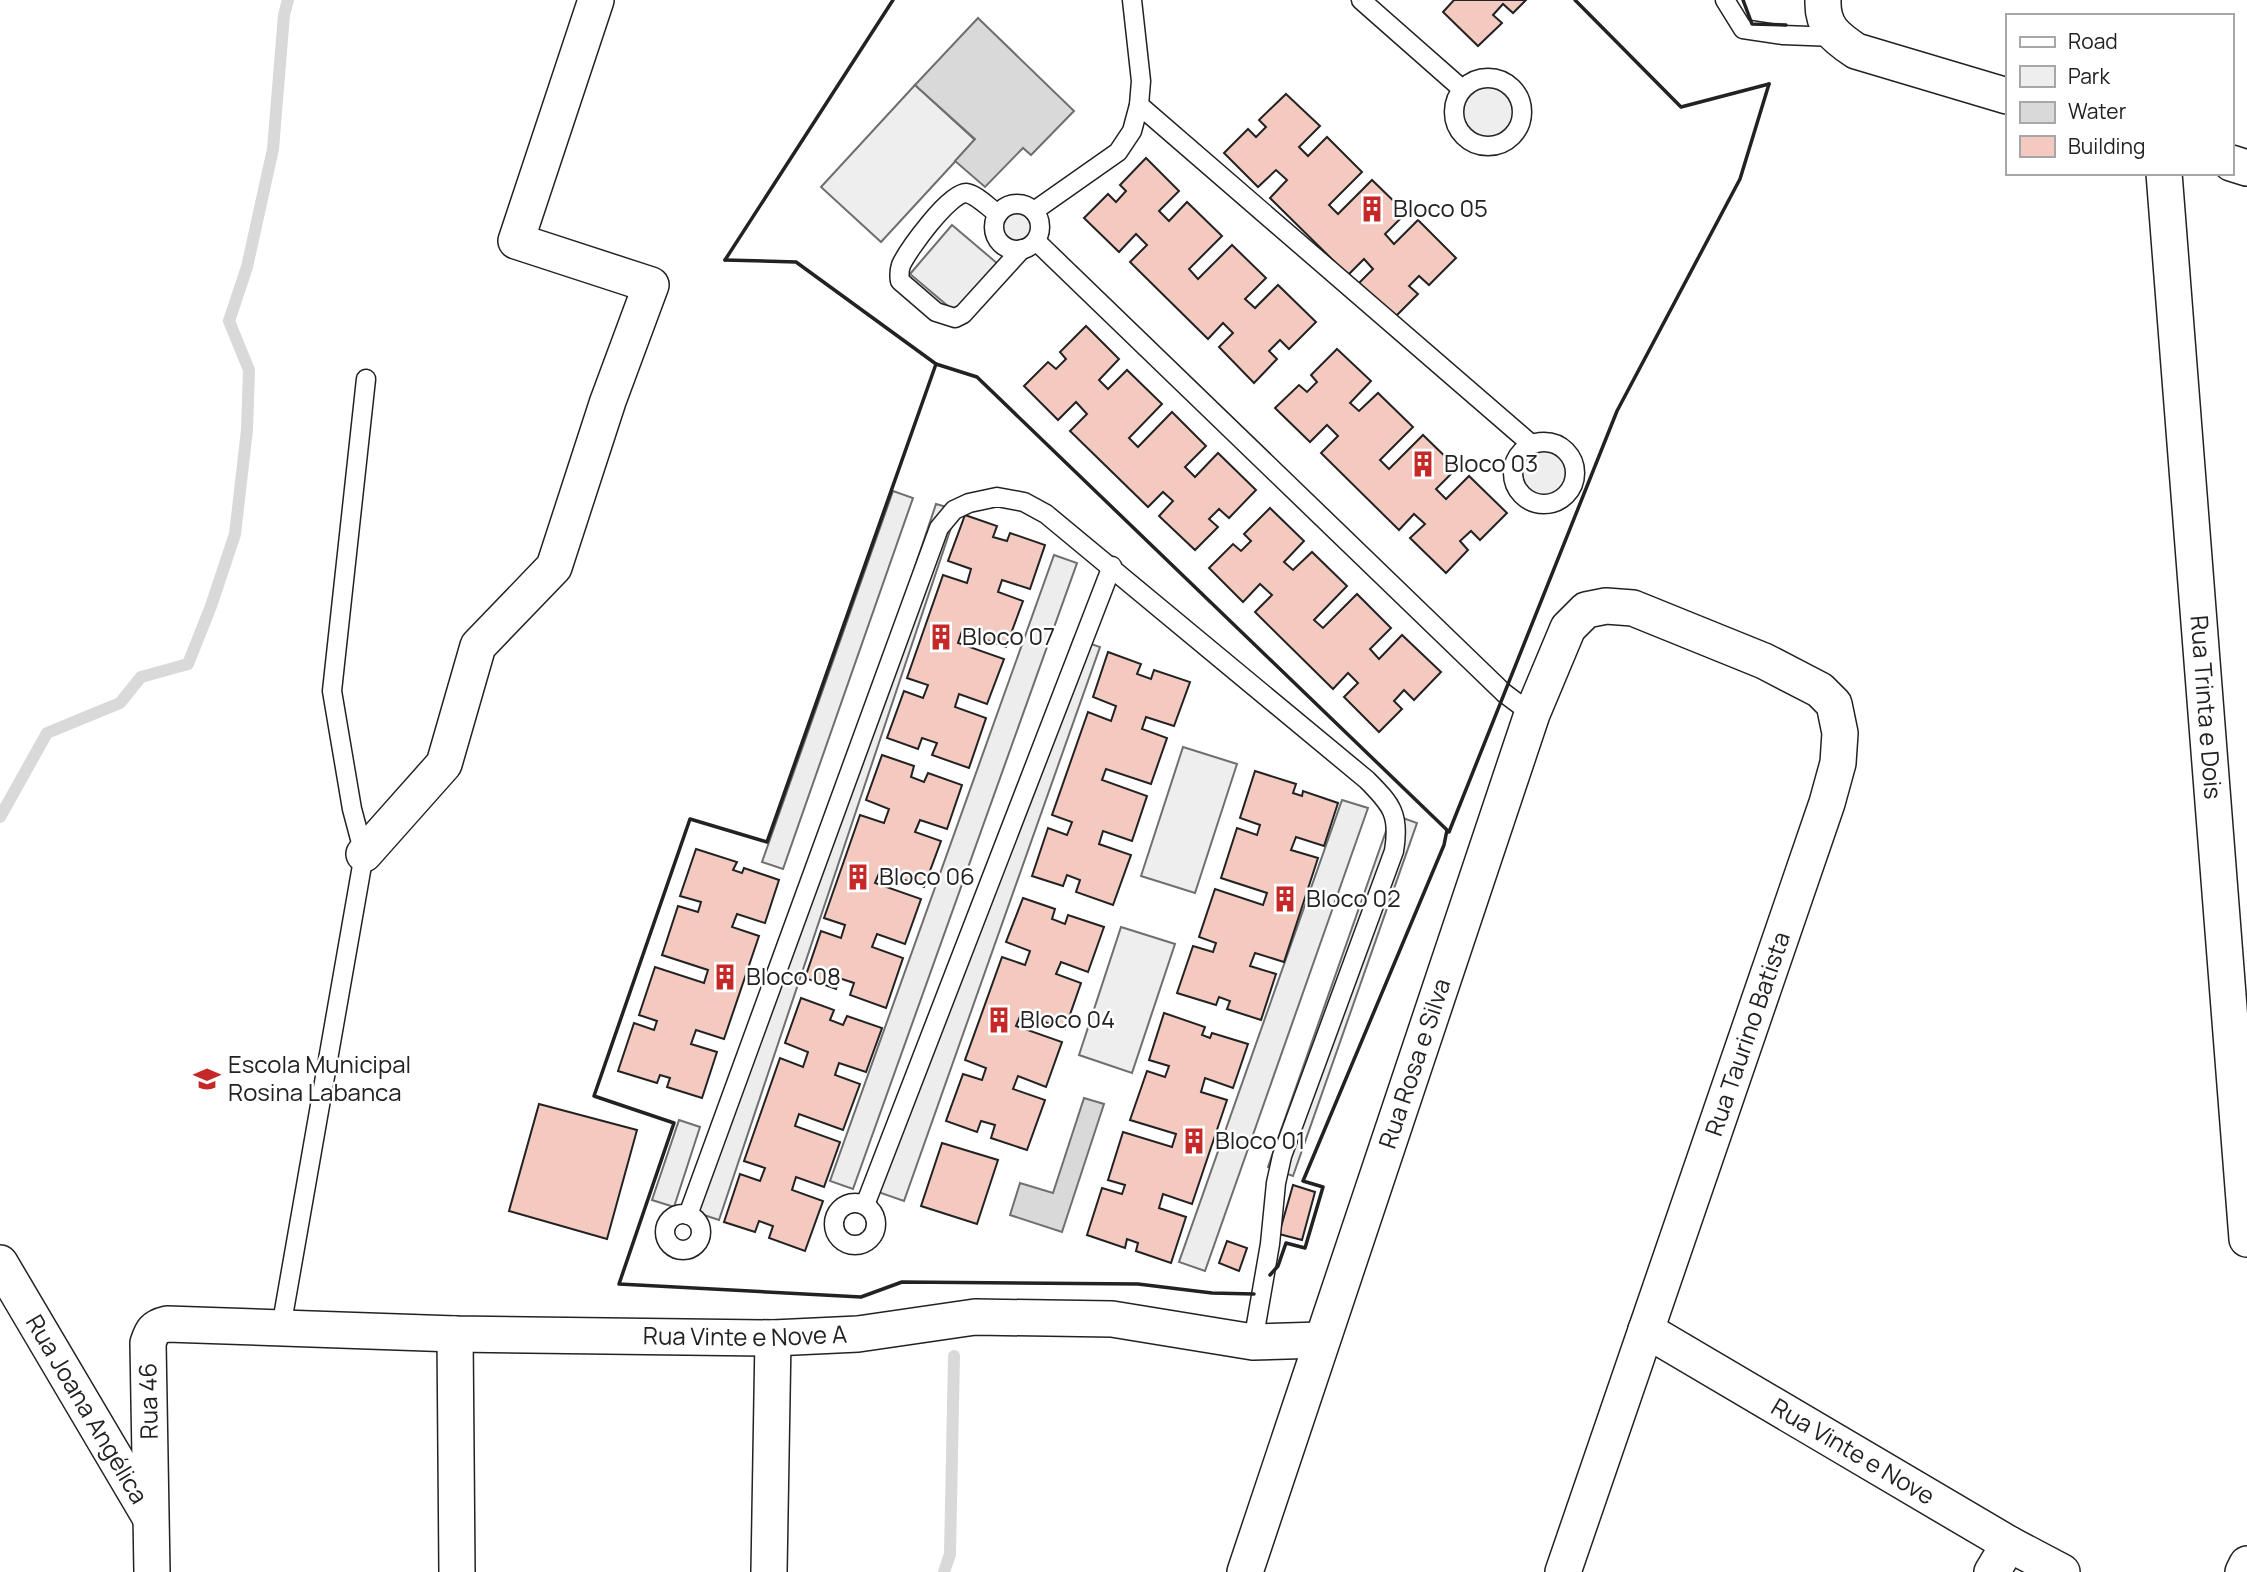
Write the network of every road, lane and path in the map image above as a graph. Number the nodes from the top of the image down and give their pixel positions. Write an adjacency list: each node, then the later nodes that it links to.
1 (596, 0): 19 (street)
2 (1132, 0): 9 (lane)
3 (1361, 0): 7 (lane)
4 (1725, 0): 6 (lane)
5 (1823, 0): 6 (street)
6 (1835, 37): 8 (street)
7 (1462, 89)
8 (2006, 96)
9 (1139, 105): 11 (lane); 15 (lane)
10 (2164, 175): 22 (street, Rua Trinta e Dois)
11 (1034, 211): 12 (lane); 13 (lane)
12 (998, 214): 13 (lane); 13 (lane)
13 (1029, 245): 18 (lane)
14 (366, 380): 19 (lane)
15 (1531, 444)
16 (1112, 566): 20 (lane); 21 (lane); 30 (lane)
17 (1633, 608): 18 (street, Rua Rosa e Silva); 26 (street, Rua Taurino Batista)
18 (1532, 714): 29 (street, Rua Rosa e Silva)
19 (364, 853): 25 (lane)
20 (865, 1205)
21 (688, 1215)
22 (2247, 1240)
23 (0, 1263): 31 (street, Rua Joana Angélica)
24 (166, 1324): 25 (street, Rua Vinte e Nove A); 31 (street, Rua 46)
25 (281, 1328): 27 (street, Rua Vinte e Nove A)
26 (1646, 1330): 32 (street, Rua Vinte e Nove); 38 (street, Rua Taurino Batista)
27 (455, 1334): 28 (street, Rua Vinte e Nove A); 35 (street)
28 (773, 1338): 30 (street, Rua Vinte e Nove A); 36 (street)
29 (1321, 1340): 30 (street, Rua Vinte e Nove A); 37 (street, Rua Rosa e Silva)
30 (1253, 1342)
31 (151, 1520): 34 (street, Rua 46)
32 (2000, 1558): 39 (street, Rua Vinte e Nove)
33 (2247, 1564): 40 (street)
34 (152, 1572)
35 (457, 1572)
36 (769, 1572)
37 (1245, 1572)
38 (1563, 1572)
39 (2062, 1572)
40 (2243, 1572)

